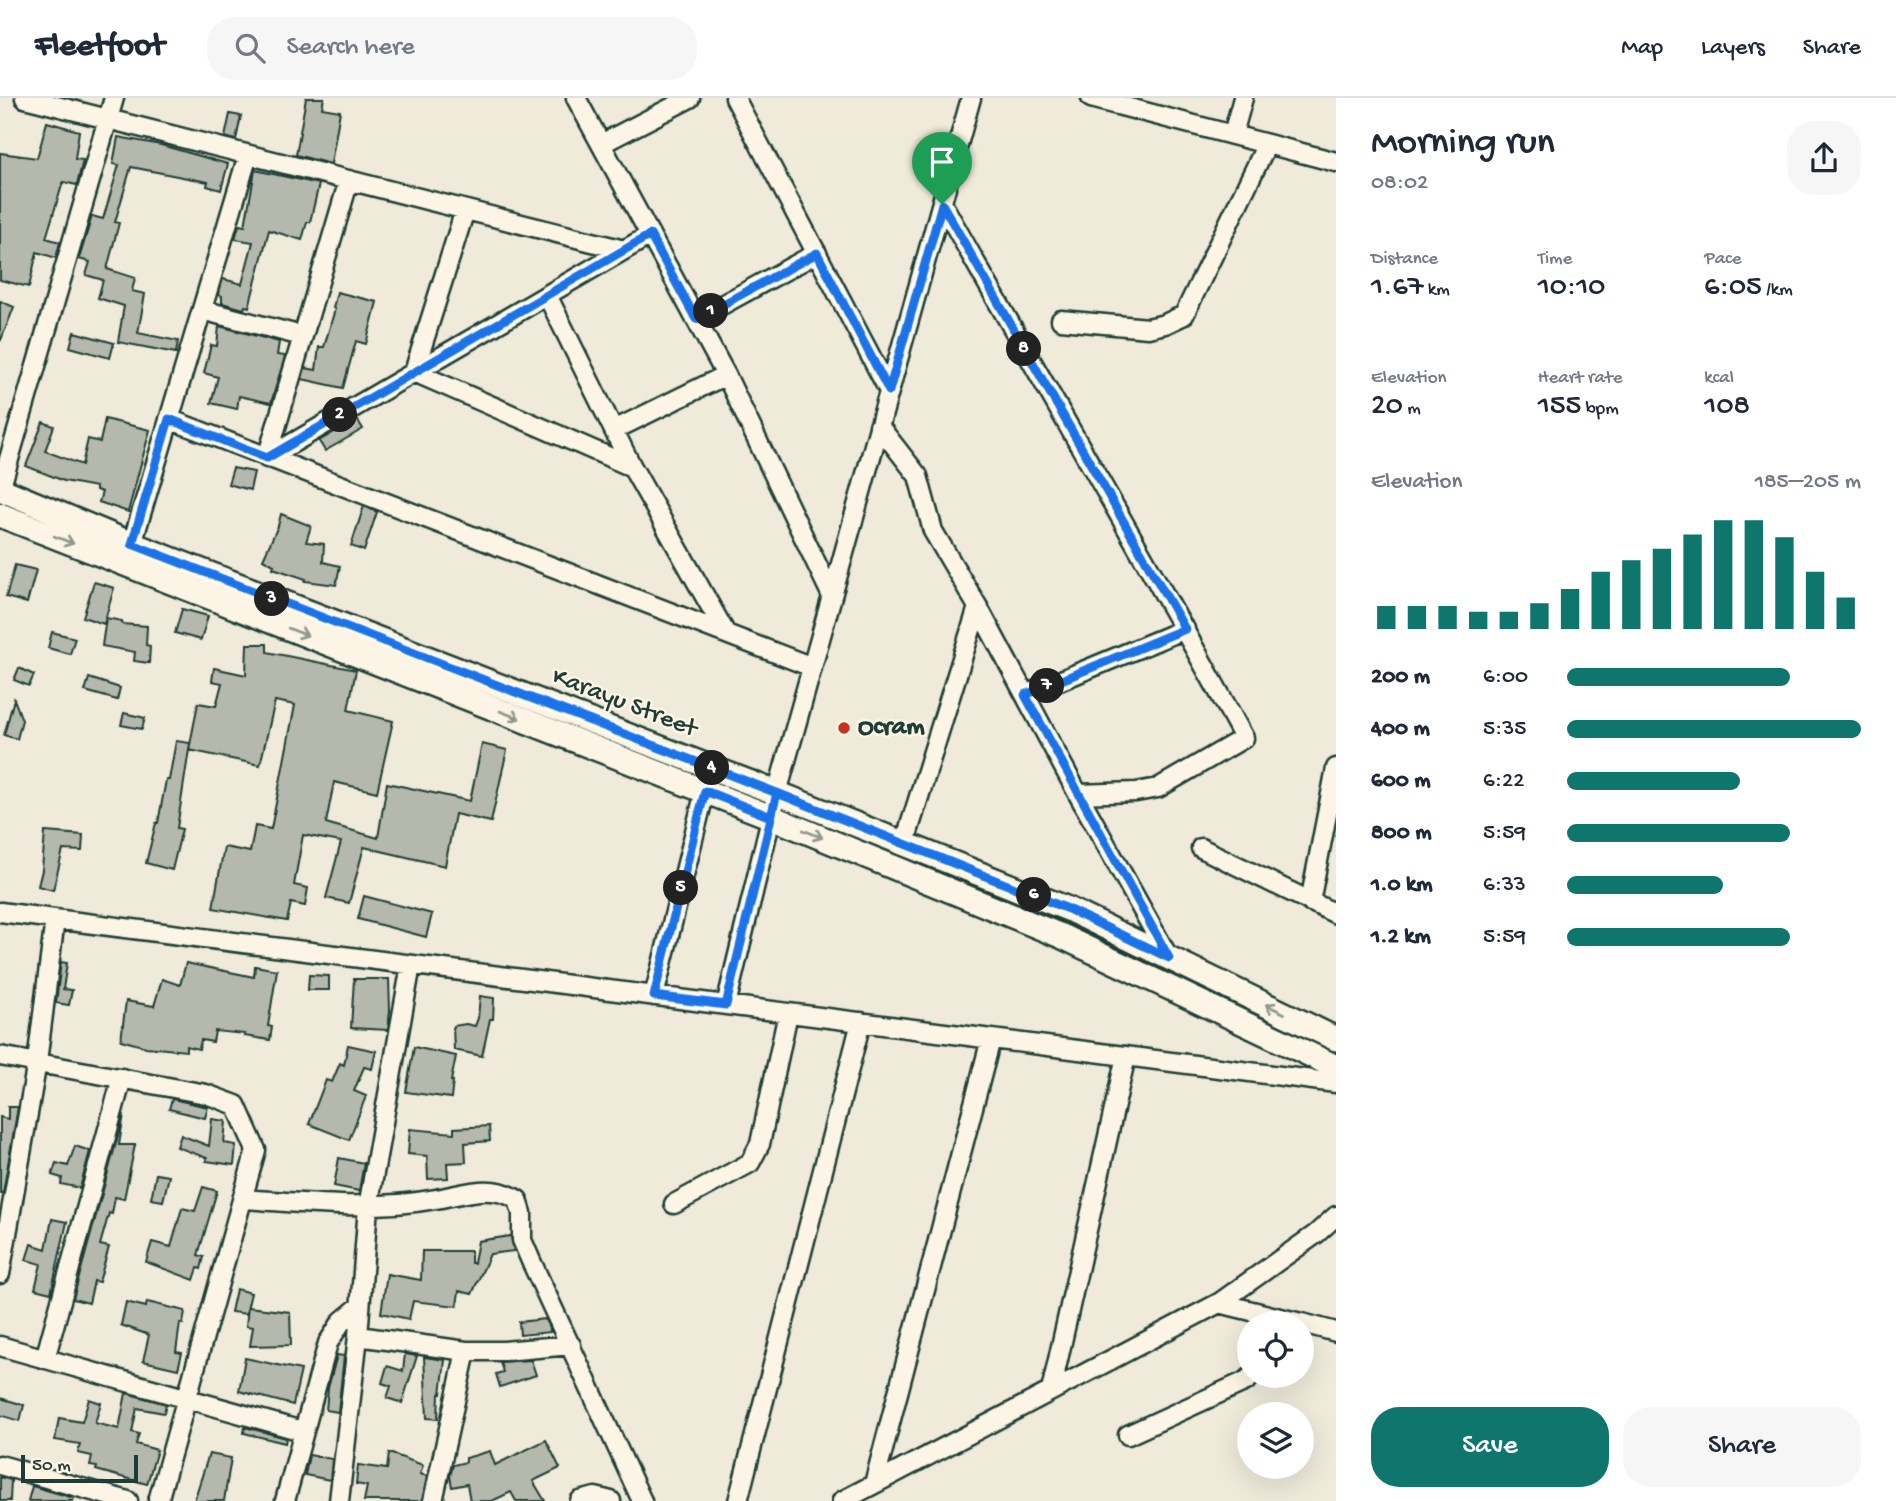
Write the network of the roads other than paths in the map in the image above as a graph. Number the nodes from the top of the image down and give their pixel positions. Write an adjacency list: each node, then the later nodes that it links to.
1 (25, 98): 9 (street)
2 (114, 98): 9 (street)
3 (576, 98): 11 (street)
4 (690, 98): 11 (street)
5 (735, 98): 20 (street)
6 (971, 98): 16 (street)
7 (1243, 98): 10 (street)
8 (1103, 100): 10 (street)
9 (108, 120): 13 (street); 34 (street)
10 (1233, 134): 12 (street)
11 (601, 144): 18 (street)
12 (1267, 144): 14 (street); 24 (street)
13 (248, 155): 15 (street); 22 (street)
14 (1336, 162)
15 (349, 180): 17 (street); 25 (street)
16 (942, 204): 28 (street); 39 (street)
17 (465, 209): 19 (street); 26 (street)
18 (650, 235): 19 (street); 23 (street)
19 (624, 250): 21 (street)
20 (817, 253): 23 (street); 28 (street)
21 (547, 295): 26 (street); 31 (street)
22 (202, 310): 25 (street); 29 (street)
23 (696, 319): 27 (street)
24 (1060, 320)
25 (302, 336): 32 (street)
26 (414, 372): 32 (street); 33 (street)
27 (726, 375): 31 (street); 37 (street)
28 (889, 391): 30 (street)
29 (169, 419): 32 (street); 36 (street)
30 (880, 426): 37 (street); 38 (street)
31 (614, 430): 33 (street)
32 (267, 458): 40 (street)
33 (632, 467): 40 (street)
34 (0, 489): 36 (main road, Karayu Street)
35 (0, 515): 44 (main road, Karayu Street, one-way to 44)
36 (132, 544): 45 (main road, Karayu Street)
37 (832, 596): 41 (street)
38 (978, 607): 42 (street); 48 (street)
39 (1185, 629): 42 (street); 46 (street)
40 (725, 632): 41 (street)
41 (812, 667): 45 (street)
42 (1025, 695): 46 (street)
43 (1336, 768): 50 (street)
44 (705, 791): 47 (main road, Karayu Street); 56 (street)
45 (777, 793): 47 (street); 48 (main road, Karayu Street)
46 (1077, 794): 54 (street)
47 (771, 817): 57 (street); 65 (main road, Karayu Street, one-way to 65)
48 (904, 845): 54 (main road, Karayu Street)
49 (1201, 848): 50 (street)
50 (1310, 902): 52 (street)
51 (0, 912): 53 (street)
52 (1336, 914)
53 (55, 919): 55 (street); 64 (street)
54 (1169, 958): 61 (main road, Karayu Street, one-way to 54)
55 (411, 965): 56 (street); 70 (street)
56 (654, 996): 57 (street)
57 (726, 1005): 58 (street)
58 (788, 1013): 59 (street); 69 (street)
59 (860, 1022): 60 (street); 98 (street)
60 (991, 1039): 63 (street); 89 (street)
61 (1336, 1039)
62 (0, 1056): 64 (street)
63 (1126, 1056): 67 (street); 84 (street)
64 (37, 1062): 66 (street); 72 (street)
65 (1336, 1068)
66 (122, 1078): 68 (street); 82 (street)
67 (1336, 1083)
68 (243, 1199): 70 (street); 85 (street)
69 (674, 1204)
70 (368, 1208): 74 (street); 79 (street)
71 (1336, 1216): 73 (street)
72 (0, 1274)
73 (1219, 1303): 75 (street); 84 (street)
74 (360, 1306): 78 (street); 86 (street)
75 (1250, 1311)
76 (1314, 1327): 77 (street)
77 (1336, 1332)
78 (358, 1336): 81 (street); 93 (street)
79 (571, 1345): 81 (street); 97 (street)
80 (0, 1346): 82 (street)
81 (466, 1351): 94 (street)
82 (46, 1359): 85 (street)
83 (1237, 1385): 87 (street)
84 (1051, 1391): 89 (street)
85 (187, 1398): 86 (street); 91 (street)
86 (302, 1431): 92 (street)
87 (1128, 1435)
88 (0, 1465): 90 (street)
89 (874, 1484): 99 (street)
90 (128, 1501)
91 (158, 1501)
92 (285, 1501)
93 (339, 1501)
94 (433, 1501)
95 (580, 1501): 96 (street)
96 (611, 1501)
97 (642, 1501)
98 (738, 1501)
99 (842, 1501)

